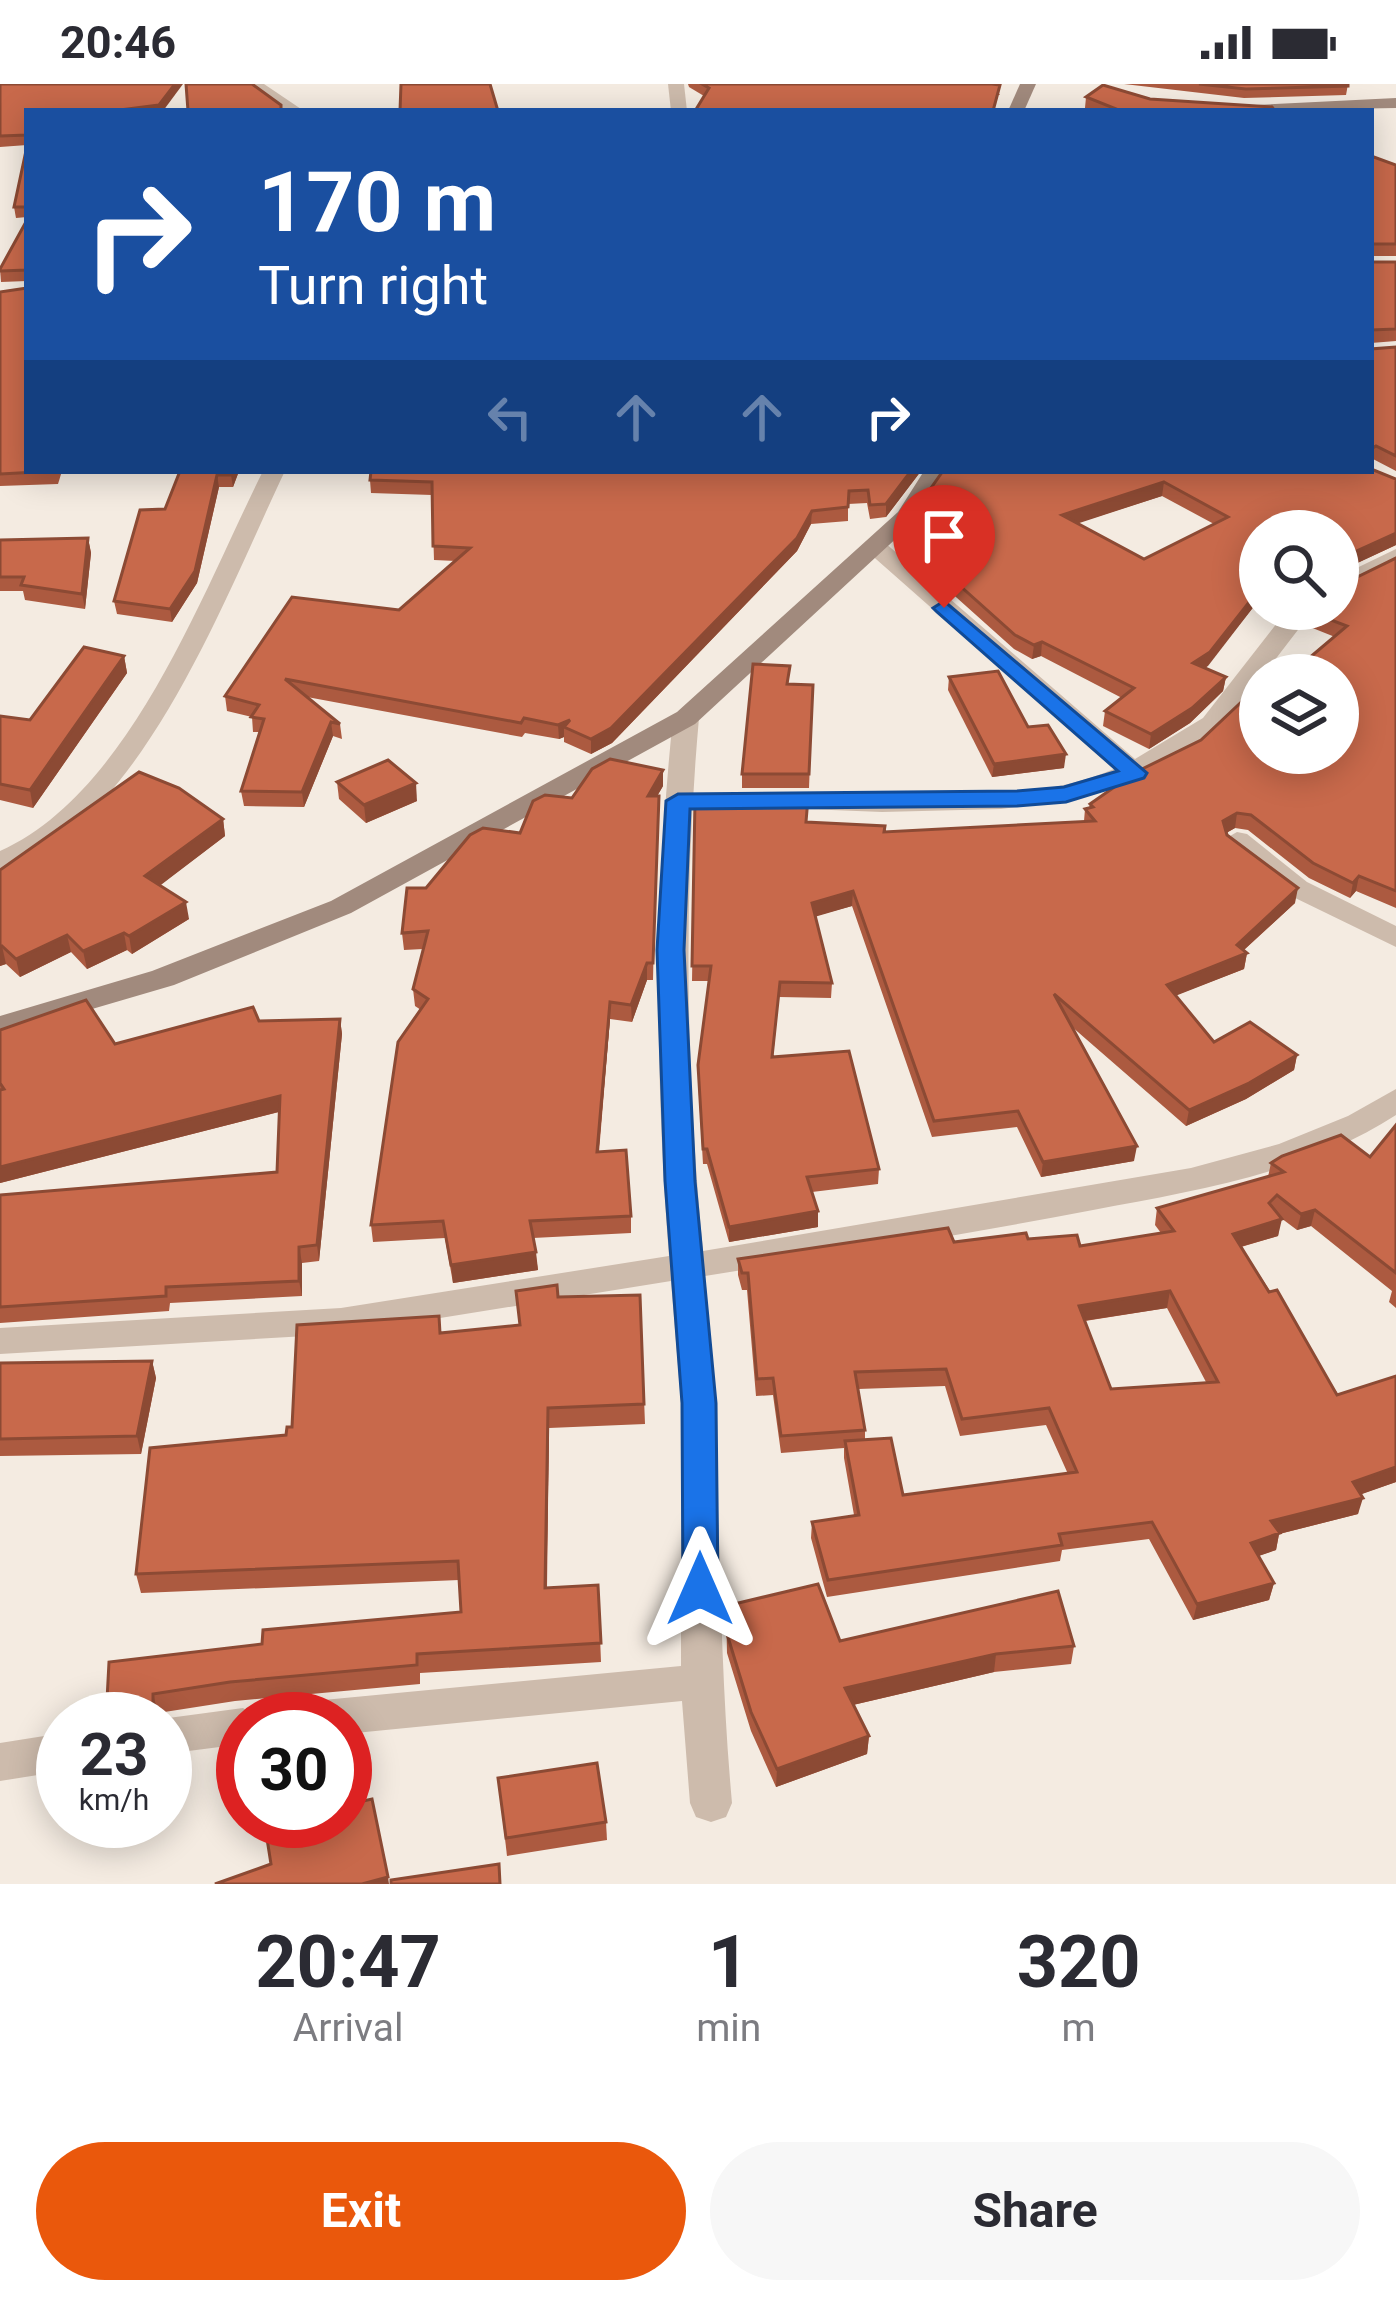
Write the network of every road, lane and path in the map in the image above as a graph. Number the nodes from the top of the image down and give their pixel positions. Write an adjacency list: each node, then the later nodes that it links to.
1 (253, 84): 3 (street)
2 (1396, 103): 4 (street)
3 (291, 108)
4 (1267, 108)
5 (273, 474): 15 (street)
6 (933, 474): 7 (street)
7 (876, 547): 11 (street); 12 (street)
8 (1396, 556): 9 (street)
9 (1359, 576)
10 (1281, 630): 12 (street)
11 (686, 718): 17 (street); 19 (street)
12 (1135, 773): 13 (street)
13 (749, 801)
14 (1237, 840): 16 (street)
15 (0, 861)
16 (1396, 938)
17 (0, 1027)
18 (1396, 1100): 19 (street)
19 (686, 1263): 20 (street); 21 (street)
20 (0, 1341)
21 (701, 1682): 22 (street); 25 (street)
22 (372, 1713)
23 (36, 1756): 24 (street)
24 (0, 1762)
25 (711, 1803)

